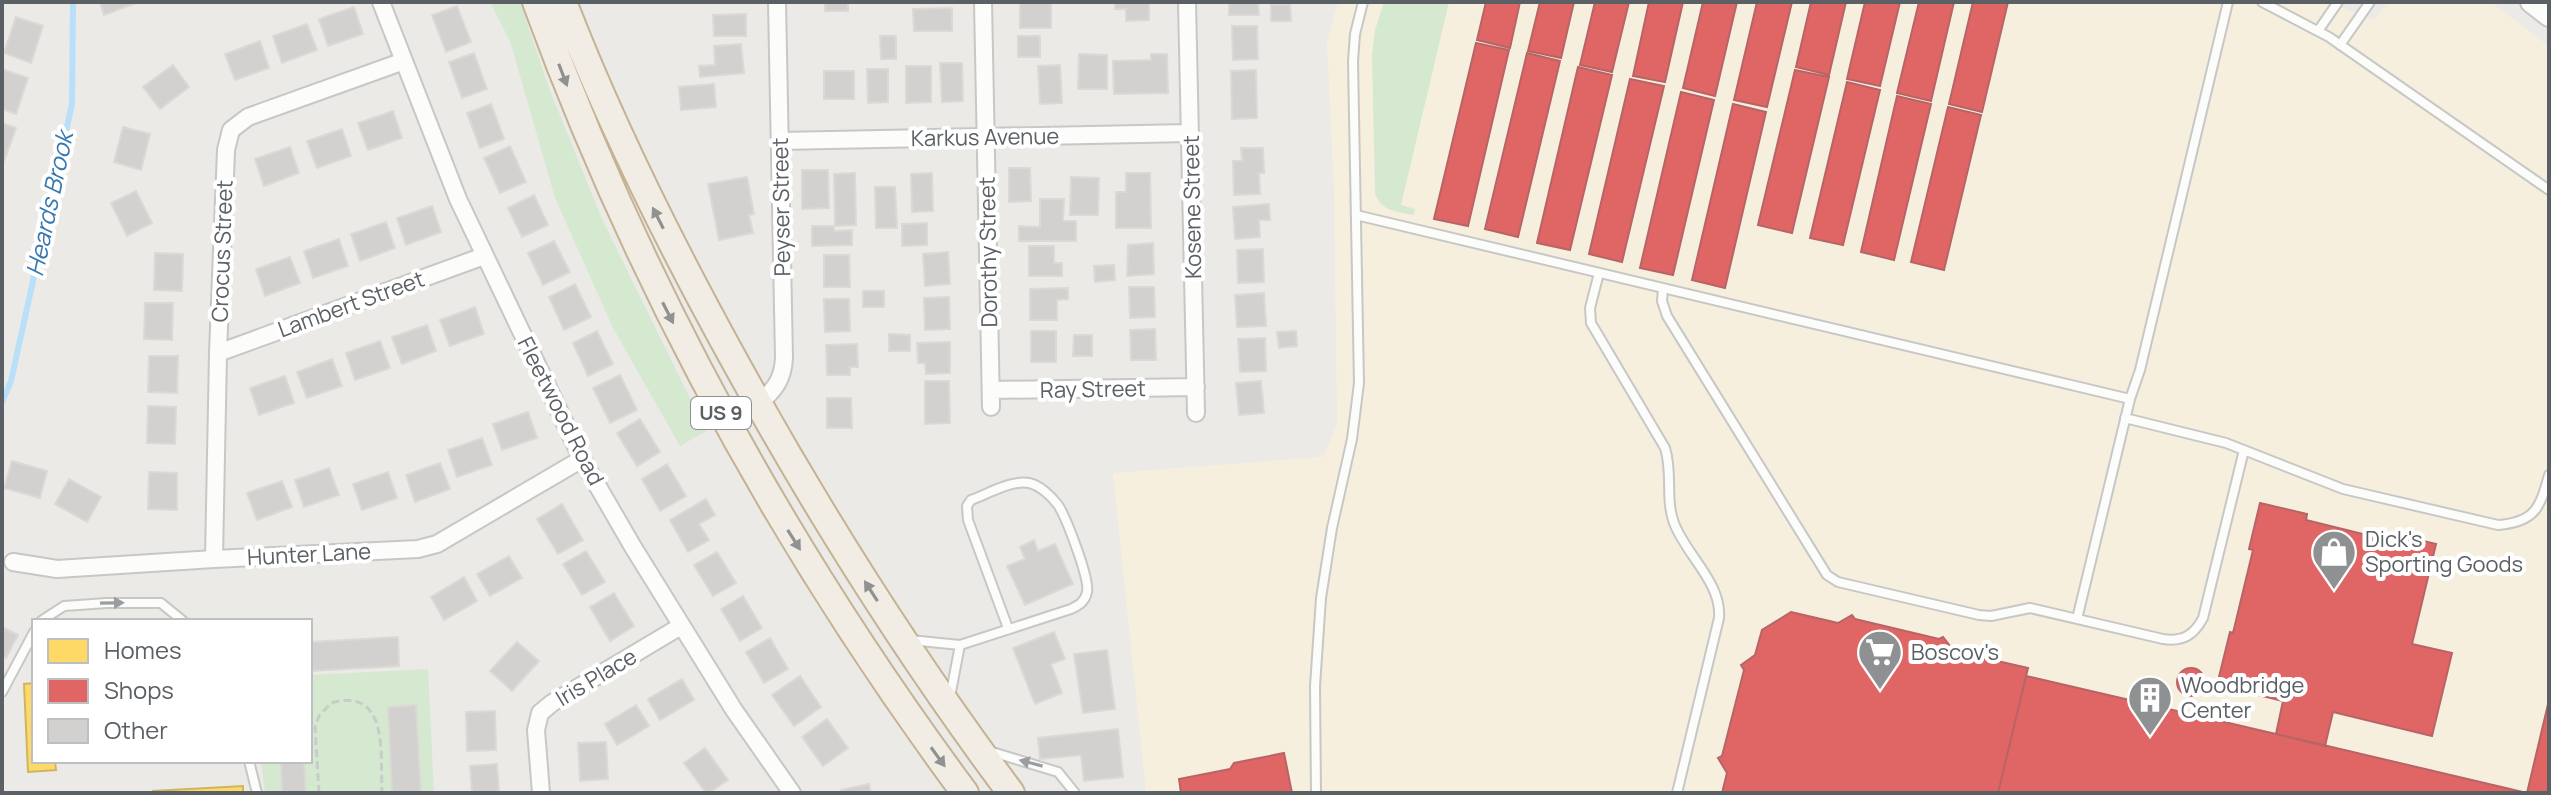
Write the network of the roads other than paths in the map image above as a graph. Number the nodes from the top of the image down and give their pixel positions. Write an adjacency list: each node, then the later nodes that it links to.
1 (381, 2): 16 (street, Fleetwood Road)
2 (536, 2): 52 (highway, US 9, one-way to 52)
3 (563, 2): 29 (highway, US 9, one-way to 3)
4 (777, 2): 19 (street, Peyser Street)
5 (983, 2): 18 (street, Dorothy Street)
6 (1187, 2): 17 (street, Kosene Street)
7 (1363, 2): 21 (lane)
8 (2228, 2): 28 (lane)
9 (2262, 2): 14 (lane)
10 (2338, 2): 14 (lane)
11 (2370, 2): 15 (lane)
12 (2531, 2): 13 (street)
13 (2549, 16)
14 (2318, 31): 15 (lane)
15 (2340, 45): 20 (lane)
16 (404, 61): 22 (street, Fleetwood Road); 25 (street, Crocus Street)
17 (1190, 133): 18 (street, Karkus Avenue); 26 (street, Kosene Street)
18 (986, 137): 19 (street, Karkus Avenue); 27 (street, Dorothy Street)
19 (780, 141): 29 (street, Peyser Street)
20 (2549, 190)
21 (1356, 215): 23 (lane); 55 (lane)
22 (484, 256): 25 (street, Lambert Street); 33 (street, Fleetwood Road)
23 (1599, 273): 24 (lane); 56 (lane)
24 (1663, 288): 28 (lane); 39 (lane)
25 (218, 353): 35 (street, Crocus Street)
26 (1196, 387): 27 (street, Ray Street); 30 (street, Kosene Street)
27 (991, 399)
28 (2130, 399): 31 (lane)
29 (758, 404): 43 (highway, US 9, one-way to 29)
30 (1196, 413)
31 (2125, 418): 32 (lane); 39 (lane)
32 (2244, 450): 34 (lane); 39 (lane)
33 (582, 459): 35 (street, Hunter Lane); 40 (street, Fleetwood Road)
34 (2549, 475)
35 (214, 559): 36 (street, Hunter Lane)
36 (13, 562)
37 (44, 619): 38 (lane, one-way to 38)
38 (181, 619)
39 (2077, 619)
40 (681, 626): 50 (street, Iris Place); 51 (street, Fleetwood Road)
41 (1008, 628): 41 (lane); 44 (lane)
42 (32, 636): 45 (lane)
43 (903, 640): 44 (lane); 46 (highway, US 9)
44 (960, 645): 46 (lane)
45 (2, 692)
46 (948, 706): 47 (highway, US 9)
47 (978, 748): 53 (highway, US 9); 54 (lane, one-way to 47)
48 (250, 763): 49 (lane)
49 (257, 793)
50 (541, 793)
51 (792, 793)
52 (965, 793)
53 (1011, 793)
54 (1075, 793)
55 (1316, 793)
56 (1677, 793)

